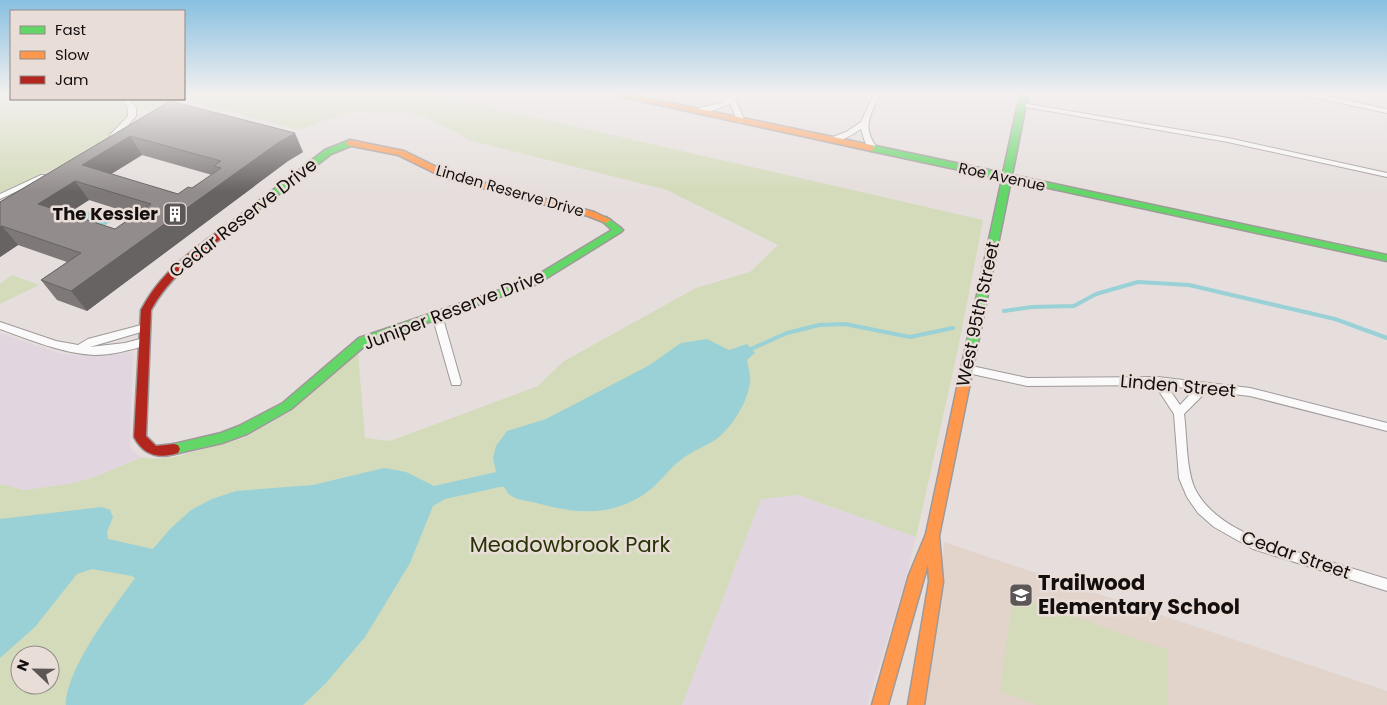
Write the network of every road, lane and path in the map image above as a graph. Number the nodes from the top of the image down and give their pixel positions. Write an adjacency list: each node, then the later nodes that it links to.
1 (124, 127): 9 (street)
2 (770, 127): 7 (main road, Roe Avenue)
3 (859, 127): 7 (street)
4 (864, 127): 10 (street)
5 (1017, 127): 13 (main road, West 95th Street)
6 (1161, 127): 12 (street)
7 (833, 140): 10 (main road, Roe Avenue)
8 (343, 144): 15 (main road, Linden Reserve Drive); 19 (main road, Cedar Reserve Drive)
9 (102, 145)
10 (874, 149): 13 (main road, Roe Avenue)
11 (52, 173): 14 (street)
12 (1387, 174)
13 (1007, 178): 16 (main road, Roe Avenue); 22 (main road, West 95th Street)
14 (0, 197)
15 (618, 230): 17 (main road, Juniper Reserve Drive)
16 (1387, 258)
17 (437, 315): 20 (main road, Juniper Reserve Drive); 24 (street)
18 (0, 325): 21 (street)
19 (145, 328): 20 (main road, Cedar Reserve Drive); 21 (street)
20 (144, 342): 21 (street)
21 (80, 348)
22 (967, 369): 23 (street, Linden Street); 28 (main road, West 95th Street)
23 (1158, 381): 25 (street, Linden Street); 26 (street, Cedar Street)
24 (456, 382)
25 (1205, 386): 26 (street); 27 (street, Linden Street)
26 (1179, 413): 29 (street, Cedar Street)
27 (1387, 426)
28 (933, 534): 30 (main road, West 95th Street); 31 (main road, West 95th Street)
29 (1387, 585)
30 (880, 705)
31 (916, 705)

